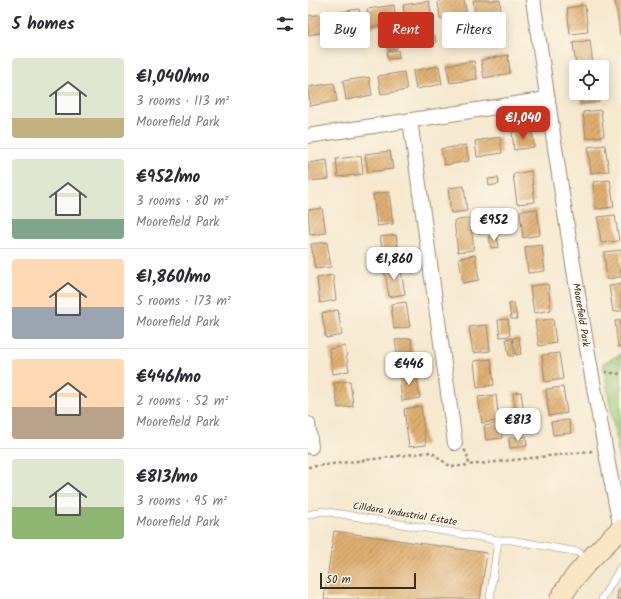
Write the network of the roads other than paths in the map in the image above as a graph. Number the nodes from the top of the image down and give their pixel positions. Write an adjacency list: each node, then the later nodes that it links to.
1 (533, 0): 2 (street, Moorefield Park)
2 (548, 99): 3 (street); 9 (street, Moorefield Park)
3 (410, 120): 4 (street); 6 (street)
4 (308, 136)
5 (308, 424): 7 (street)
6 (456, 444)
7 (312, 447)
8 (308, 515): 10 (lane, Cilldara Industrial Estate)
9 (621, 529): 11 (main road)
10 (498, 540): 11 (lane, Cilldara Industrial Estate); 13 (lane)
11 (589, 560): 14 (main road)
12 (621, 567): 15 (lane)
13 (490, 599)
14 (560, 599)
15 (602, 599)

